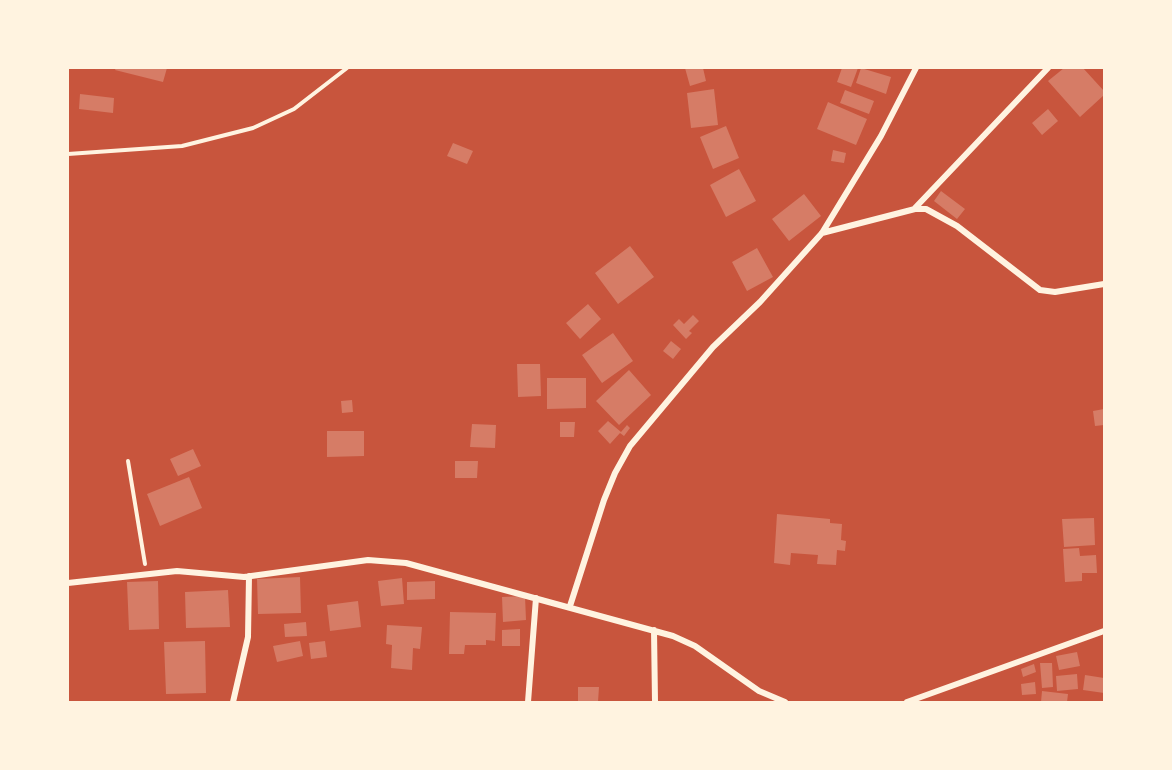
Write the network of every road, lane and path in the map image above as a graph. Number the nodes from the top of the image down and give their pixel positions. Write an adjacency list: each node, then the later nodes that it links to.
1 (347, 68): 4 (path)
2 (916, 68): 6 (street)
3 (1048, 68): 5 (street)
4 (68, 154)
5 (915, 209): 6 (street); 7 (street)
6 (822, 233): 13 (street)
7 (1104, 284)
8 (128, 461): 9 (path)
9 (147, 573): 10 (street); 11 (street)
10 (249, 576): 12 (street); 16 (street)
11 (68, 583)
12 (536, 598): 13 (street); 17 (street)
13 (570, 606): 14 (street)
14 (654, 630): 18 (street); 19 (street)
15 (1104, 631): 20 (street)
16 (233, 702)
17 (528, 702)
18 (655, 702)
19 (785, 702)
20 (907, 702)

